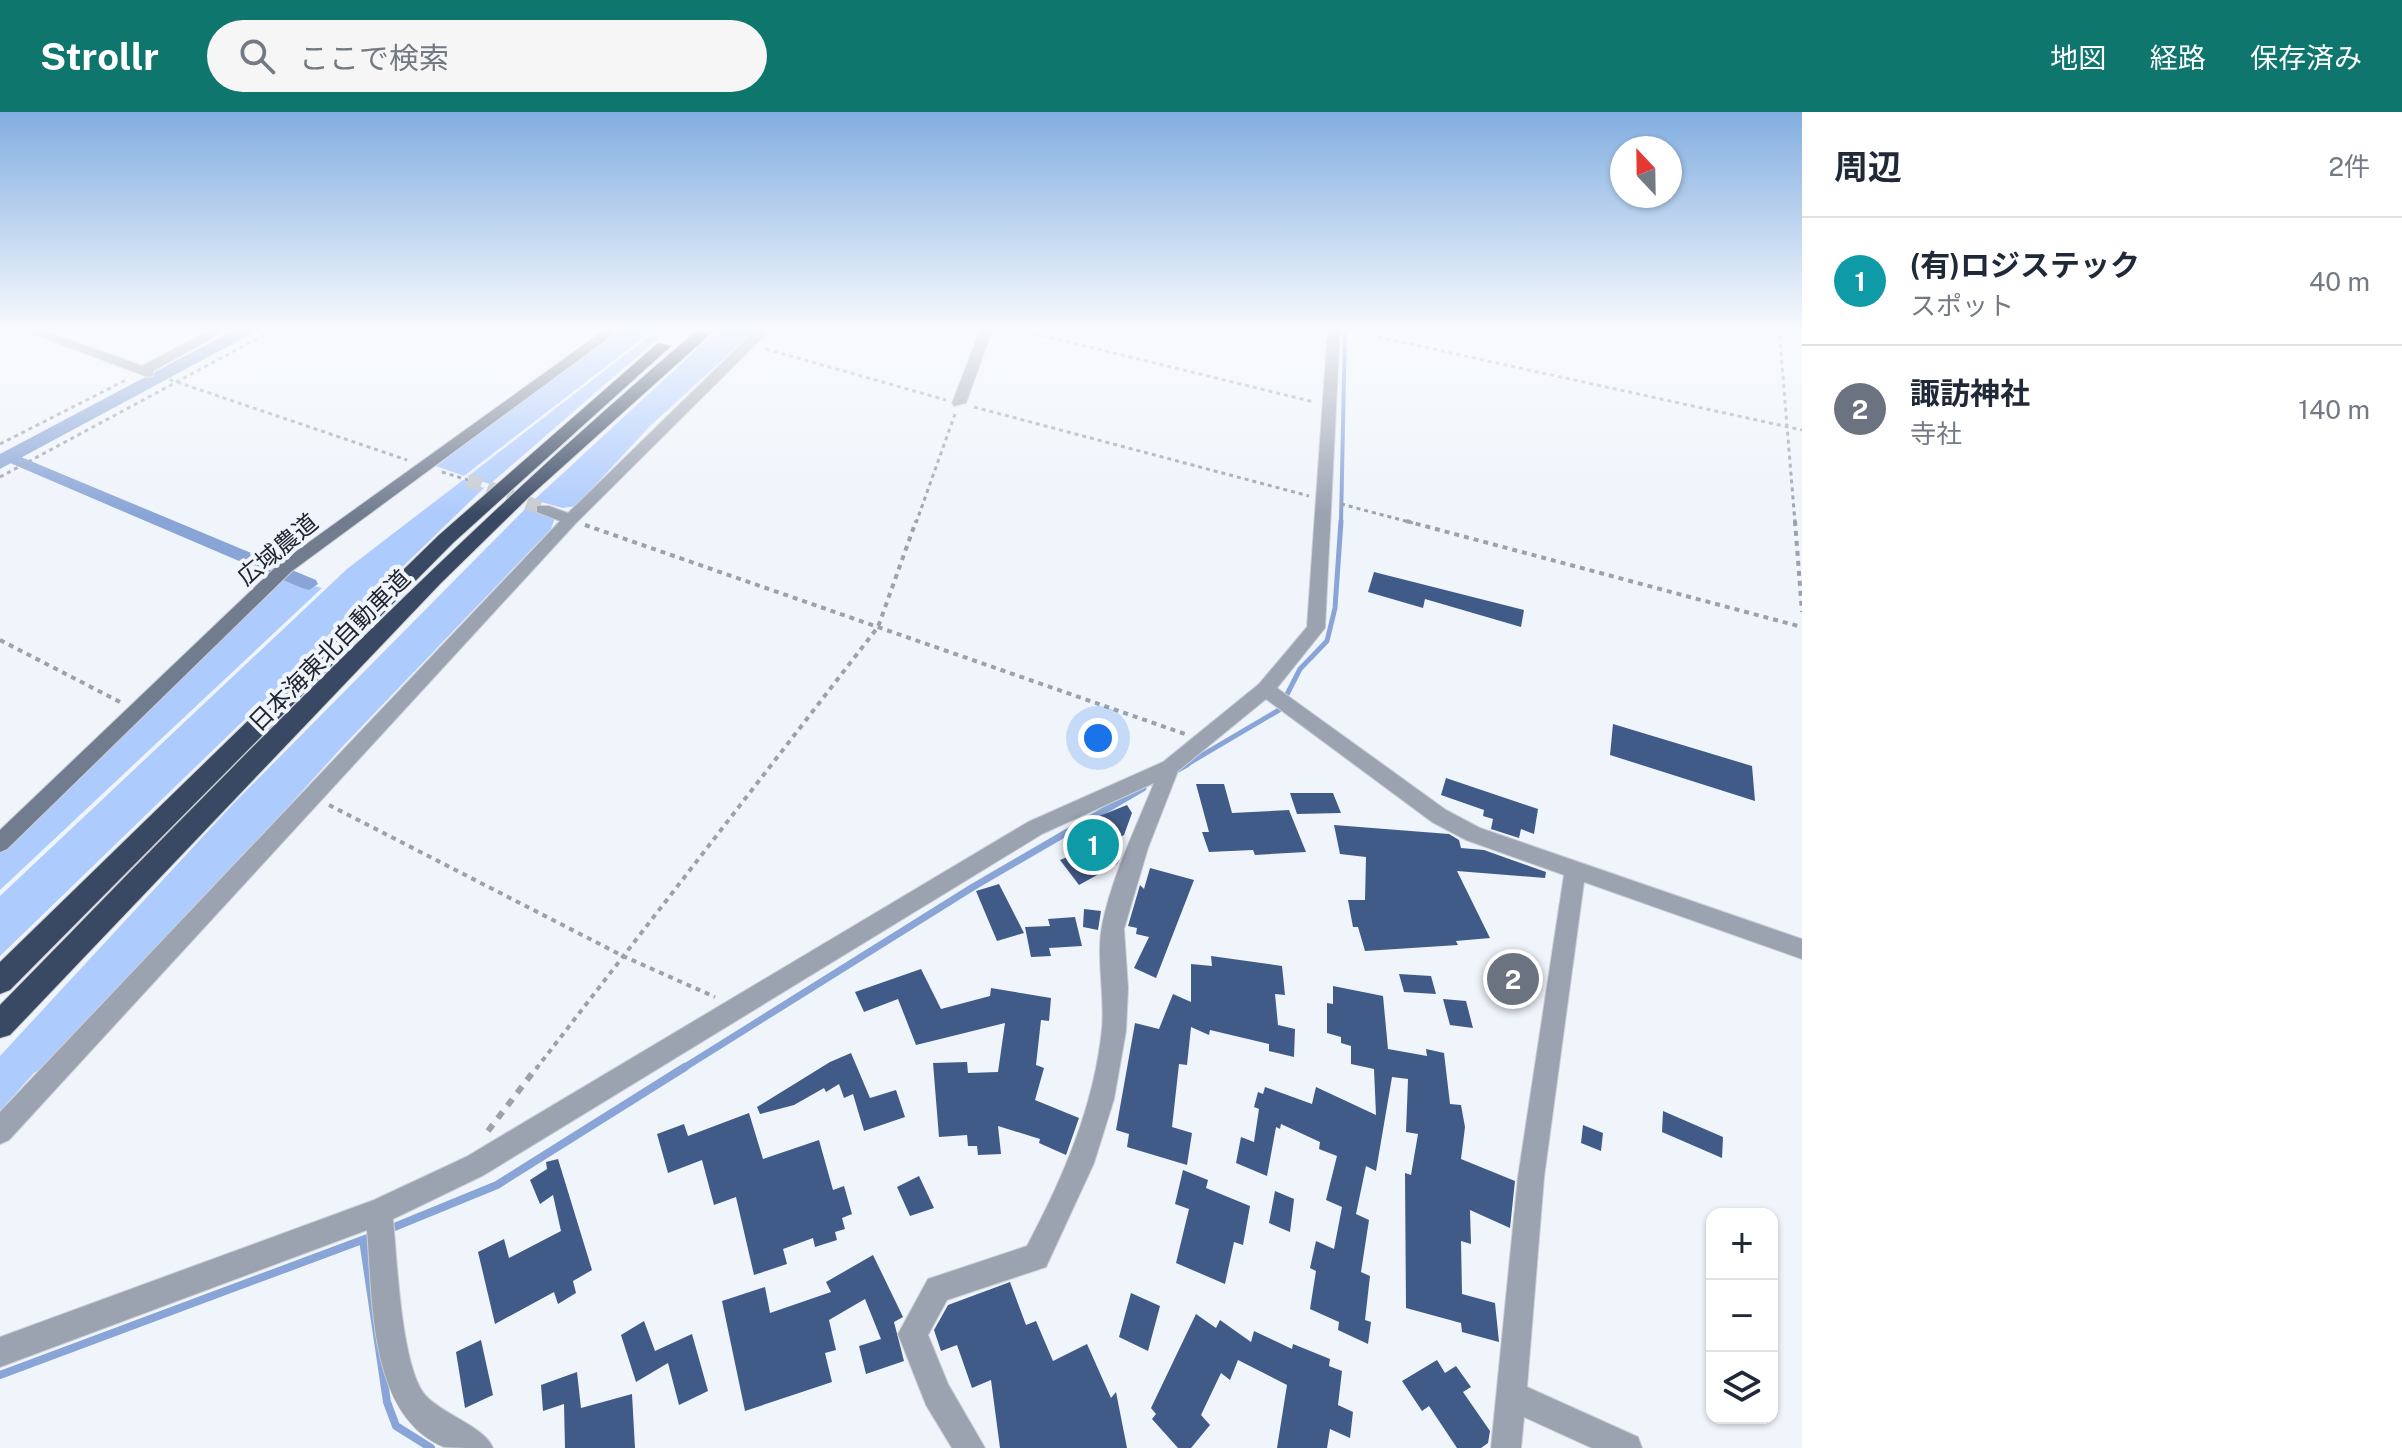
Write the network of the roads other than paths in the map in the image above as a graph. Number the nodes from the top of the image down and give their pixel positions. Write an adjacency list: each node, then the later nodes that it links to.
1 (530, 390): 12 (street, 広域農道)
2 (614, 390): 15 (highway, 日本海東北自動車道)
3 (640, 390): 16 (highway, 日本海東北自動車道)
4 (701, 390): 9 (street)
5 (964, 390): 7 (street)
6 (1329, 390): 10 (street)
7 (959, 403)
8 (543, 509): 9 (street)
9 (570, 520): 17 (street)
10 (1266, 689): 11 (street); 13 (street)
11 (1170, 767): 18 (street); 22 (street)
12 (0, 843)
13 (1575, 871): 14 (street); 20 (street)
14 (1802, 949)
15 (0, 981)
16 (0, 1025)
17 (0, 1131)
18 (379, 1212): 19 (street); 21 (street)
19 (0, 1352)
20 (1509, 1395): 23 (street); 24 (street)
21 (478, 1448)
22 (970, 1448)
23 (1506, 1448)
24 (1627, 1448)

